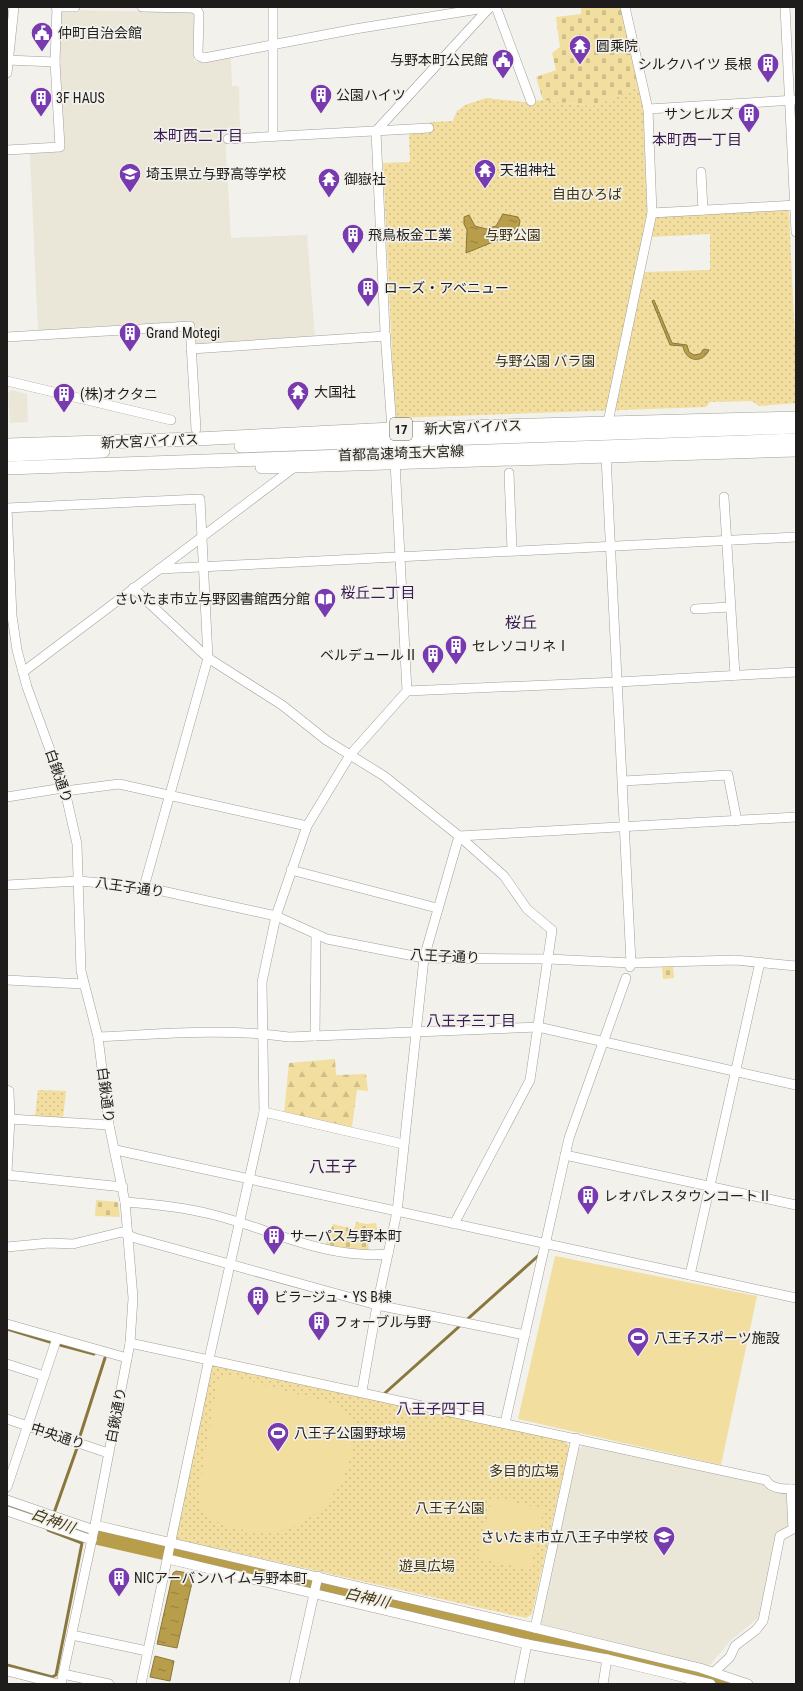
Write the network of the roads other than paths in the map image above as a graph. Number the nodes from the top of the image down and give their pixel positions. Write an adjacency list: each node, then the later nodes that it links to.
1 (14, 7): 11 (street)
2 (57, 7): 3 (street); 12 (street)
3 (75, 7)
4 (142, 7): 10 (street)
5 (273, 7): 10 (street)
6 (490, 7): 7 (street); 10 (street); 18 (street)
7 (496, 7): 14 (street)
8 (625, 7): 16 (street)
9 (785, 7): 15 (street)
10 (272, 45): 19 (street)
11 (8, 60): 12 (street); 13 (street)
12 (55, 62): 21 (street)
13 (7, 73)
14 (531, 101)
15 (793, 101): 16 (street); 23 (street)
16 (648, 109): 25 (street)
17 (430, 128): 18 (street)
18 (376, 131): 19 (street); 27 (street)
19 (273, 136): 20 (street)
20 (228, 139)
21 (7, 150)
22 (701, 172): 24 (street)
23 (795, 205): 24 (street); 26 (street)
24 (703, 210): 25 (street)
25 (652, 213): 33 (street)
26 (796, 232)
27 (386, 336): 29 (street); 36 (street)
28 (7, 337): 29 (street)
29 (191, 349): 35 (street)
30 (7, 381): 32 (street)
31 (796, 418): 33 (highway, 新大宮バイパス / 17)
32 (171, 420)
33 (608, 422): 36 (highway, 新大宮バイパス / 17)
34 (796, 427): 40 (highway, 首都高速埼玉大宮線)
35 (196, 429)
36 (392, 429): 38 (highway, 新大宮バイパス / 17)
37 (796, 440): 44 (highway, 首都高速埼玉大宮線)
38 (7, 445)
39 (796, 450): 41 (highway, 新大宮バイパス)
40 (7, 455)
41 (606, 456): 42 (highway, 新大宮バイパス); 52 (street)
42 (395, 462): 43 (highway, 新大宮バイパス); 55 (street)
43 (296, 466): 45 (highway, 新大宮バイパス); 49 (street)
44 (7, 468)
45 (7, 473)
46 (509, 474): 54 (street)
47 (724, 497): 51 (street)
48 (7, 508): 49 (street); 53 (street, 白鍬通り)
49 (202, 535): 56 (street); 57 (street)
50 (796, 537): 51 (street)
51 (727, 539): 52 (street); 59 (street)
52 (611, 545): 54 (street); 66 (street)
53 (8, 548): 61 (street, 白鍬通り)
54 (512, 550): 55 (street)
55 (399, 556): 56 (street); 67 (street)
56 (203, 566): 57 (street); 62 (street)
57 (159, 569): 58 (street)
58 (133, 588): 62 (street); 63 (street)
59 (730, 607): 60 (street); 65 (street)
60 (696, 609)
61 (11, 639): 63 (street, 白鍬通り)
62 (208, 658): 68 (street); 71 (street)
63 (23, 672): 70 (street, 白鍬通り)
64 (796, 672): 65 (street)
65 (735, 676): 66 (street)
66 (618, 682): 67 (street); 69 (street)
67 (407, 691): 68 (street)
68 (350, 754): 75 (street); 77 (street)
69 (623, 781): 74 (street); 76 (street)
70 (64, 789): 71 (street); 72 (street); 79 (street, 白鍬通り)
71 (170, 796): 75 (street); 81 (street)
72 (7, 797)
73 (796, 817): 74 (street)
74 (737, 821): 76 (street)
75 (307, 826): 78 (street)
76 (625, 827): 77 (street); 88 (street)
77 (459, 836): 82 (street); 86 (street)
78 (292, 870): 82 (street); 83 (street)
79 (79, 881): 80 (street, 八王子通り); 81 (street, 八王子通り); 92 (street, 白鍬通り)
80 (7, 885)
81 (144, 887): 83 (street, 八王子通り)
82 (437, 908): 85 (street)
83 (276, 916): 84 (street, 八王子通り); 95 (street)
84 (316, 934): 85 (street, 八王子通り); 97 (street)
85 (424, 958): 86 (street, 八王子通り); 94 (street)
86 (548, 959): 88 (street, 八王子通り); 93 (street)
87 (760, 962): 88 (street, 八王子通り); 89 (street, 八王子通り); 99 (street)
88 (631, 966)
89 (796, 966)
90 (626, 978): 98 (street)
91 (7, 980): 92 (street)
92 (83, 984): 96 (street, 白鍬通り)
93 (538, 1027): 94 (street); 98 (street); 116 (street)
94 (416, 1031): 97 (street); 105 (street)
95 (262, 1033): 96 (street); 97 (street); 102 (street)
96 (98, 1036): 104 (street, 白鍬通り)
97 (315, 1036)
98 (602, 1042): 99 (street); 107 (street)
99 (736, 1072): 100 (street); 110 (street)
100 (796, 1085)
101 (7, 1090): 103 (street)
102 (264, 1112): 105 (street); 109 (street)
103 (10, 1119): 104 (street); 108 (street)
104 (109, 1125): 106 (street, 白鍬通り)
105 (403, 1144): 114 (street)
106 (116, 1150): 109 (street); 111 (street, 白鍬通り)
107 (565, 1155): 110 (street); 118 (street)
108 (7, 1174): 111 (street)
109 (250, 1180): 114 (street); 115 (street)
110 (710, 1186): 113 (street); 122 (street)
111 (122, 1187): 112 (street, 白鍬通り)
112 (125, 1202): 115 (street); 117 (street, 白鍬通り)
113 (796, 1205)
114 (397, 1212): 116 (street); 120 (street)
115 (239, 1222): 120 (street); 121 (street)
116 (454, 1224): 118 (street)
117 (129, 1236): 119 (street); 121 (street); 128 (street, 白鍬通り)
118 (545, 1243): 122 (street); 126 (street)
119 (7, 1247)
120 (388, 1254): 124 (street)
121 (230, 1264): 124 (street); 130 (street)
122 (690, 1275): 123 (street)
123 (796, 1298)
124 (377, 1305): 126 (street); 133 (street)
125 (7, 1324): 127 (street)
126 (525, 1335): 135 (street)
127 (57, 1338): 129 (street); 132 (street)
128 (130, 1343): 129 (street, 白鍬通り); 130 (street)
129 (127, 1358): 138 (street, 白鍬通り)
130 (208, 1359): 133 (street); 144 (street)
131 (7, 1364): 132 (street)
132 (44, 1376): 136 (street)
133 (362, 1391): 135 (street)
134 (7, 1419): 136 (street, 中央通り)
135 (505, 1423): 137 (street)
136 (28, 1426): 138 (street, 中央通り); 139 (street)
137 (576, 1438): 140 (street); 148 (street)
138 (108, 1453): 143 (street, 白鍬通り)
139 (7, 1487)
140 (793, 1489): 155 (street)
141 (7, 1500): 143 (street)
142 (7, 1511): 143 (street)
143 (93, 1533): 144 (street); 149 (street, 白鍬通り)
144 (169, 1552): 145 (street); 145 (street); 151 (street)
145 (316, 1586): 146 (street); 147 (street); 162 (street)
146 (464, 1613): 147 (street); 148 (street)
147 (461, 1626): 150 (street)
148 (535, 1628): 153 (street)
149 (72, 1635): 151 (street); 156 (street, 白鍬通り)
150 (527, 1644): 152 (street); 163 (street)
151 (147, 1651): 161 (street)
152 (607, 1659): 157 (street); 164 (street)
153 (700, 1668): 155 (street); 157 (street)
154 (7, 1671): 158 (street)
155 (714, 1672): 166 (street)
156 (62, 1674): 159 (street, 白鍬通り); 160 (street)
157 (694, 1682): 165 (street)
158 (58, 1684)
159 (61, 1684)
160 (109, 1684)
161 (140, 1684)
162 (294, 1684)
163 (519, 1684)
164 (602, 1684)
165 (711, 1684)
166 (748, 1684)

